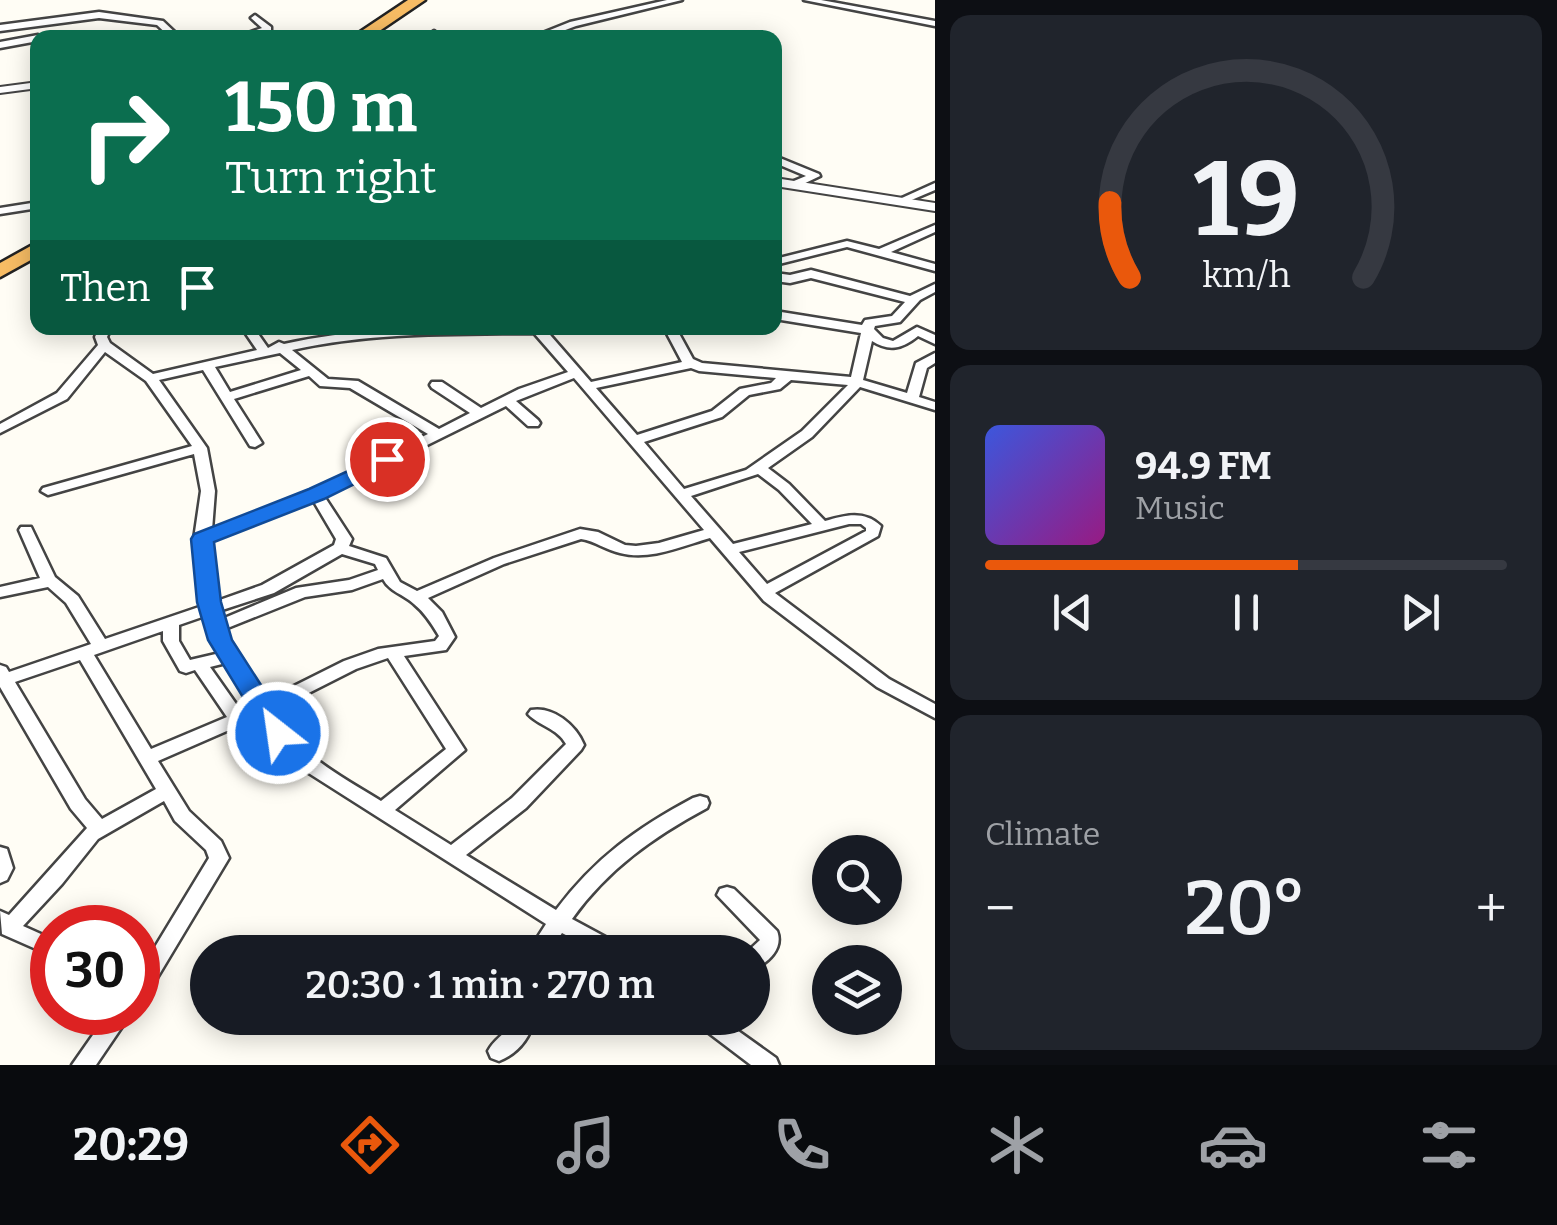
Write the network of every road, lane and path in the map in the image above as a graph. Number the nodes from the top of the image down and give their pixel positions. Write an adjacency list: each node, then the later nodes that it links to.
1 (418, 0): 9 (highway)
2 (678, 0): 10 (street)
3 (808, 0): 5 (street)
4 (255, 18): 8 (street)
5 (934, 24)
6 (0, 28): 7 (street)
7 (168, 30)
8 (262, 30)
9 (370, 30)
10 (556, 30)
11 (30, 40): 12 (street)
12 (0, 46)
13 (30, 86): 14 (street)
14 (0, 90)
15 (782, 162): 17 (street)
16 (782, 183): 17 (street)
17 (793, 185): 19 (street)
18 (934, 186): 19 (street)
19 (898, 202): 21 (street)
20 (30, 205): 22 (street)
21 (934, 208)
22 (0, 211)
23 (934, 228): 25 (street)
24 (30, 253): 28 (highway)
25 (880, 253): 26 (street); 27 (street)
26 (782, 260)
27 (934, 268)
28 (0, 271)
29 (782, 278): 31 (street)
30 (934, 288): 31 (street)
31 (912, 300): 33 (street)
32 (782, 316): 33 (street)
33 (868, 330): 39 (street); 49 (street)
34 (253, 335): 41 (street)
35 (313, 335): 40 (street)
36 (544, 335): 46 (street)
37 (674, 335): 44 (street)
38 (105, 336): 48 (street); 58 (street)
39 (934, 340)
40 (280, 346): 41 (street); 45 (street)
41 (263, 350): 43 (street)
42 (934, 357): 53 (street)
43 (206, 364): 48 (street); 52 (street)
44 (692, 364): 47 (street); 51 (street)
45 (310, 372): 52 (street); 59 (street)
46 (576, 373): 51 (street); 54 (street)
47 (787, 376): 49 (street); 60 (street)
48 (151, 378): 62 (street)
49 (856, 382): 53 (street); 63 (street)
50 (437, 385): 56 (street)
51 (588, 386): 60 (street)
52 (226, 397): 61 (street)
53 (912, 398): 55 (street)
54 (507, 400): 56 (street); 57 (street)
55 (934, 406)
56 (479, 413): 59 (street)
57 (532, 423)
58 (0, 429)
59 (438, 434): 65 (street)
60 (637, 440): 66 (street)
61 (256, 443)
62 (200, 448): 64 (street); 70 (street)
63 (759, 468): 66 (street); 67 (street)
64 (48, 491)
65 (316, 494): 70 (street); 71 (street)
66 (683, 494): 69 (street)
67 (820, 524): 72 (street); 76 (street)
68 (26, 530): 74 (street)
69 (714, 532): 72 (street); 77 (street)
70 (202, 539): 78 (street)
71 (341, 548): 73 (street); 78 (street)
72 (730, 550): 76 (street)
73 (386, 572): 77 (street); 80 (street)
74 (49, 580): 75 (street); 81 (street)
75 (0, 592)
76 (765, 592): 87 (street)
77 (417, 597): 82 (street)
78 (210, 609): 79 (street); 80 (street)
79 (171, 622): 81 (street); 84 (street)
80 (216, 628): 83 (street)
81 (92, 648): 85 (street); 90 (street)
82 (392, 652): 86 (street); 93 (street)
83 (228, 657): 84 (street); 86 (street)
84 (201, 666): 89 (street)
85 (2, 677): 94 (street)
86 (265, 708): 89 (street); 93 (street)
87 (934, 712)
88 (538, 714): 96 (street)
89 (238, 720): 90 (street)
90 (148, 758): 91 (street)
91 (167, 791): 94 (street); 105 (street)
92 (700, 803): 99 (street)
93 (382, 810): 96 (street)
94 (98, 828): 100 (street)
95 (0, 854): 97 (street)
96 (452, 854): 99 (street)
97 (0, 874)
98 (727, 895): 103 (street)
99 (558, 921): 101 (street); 102 (street)
100 (5, 923): 104 (street)
101 (549, 935)
102 (584, 935)
103 (768, 935)
104 (30, 936)
105 (160, 956)
106 (105, 1035): 110 (street)
107 (518, 1035): 109 (street)
108 (727, 1035): 111 (street)
109 (499, 1051)
110 (83, 1065)
111 (768, 1065)

